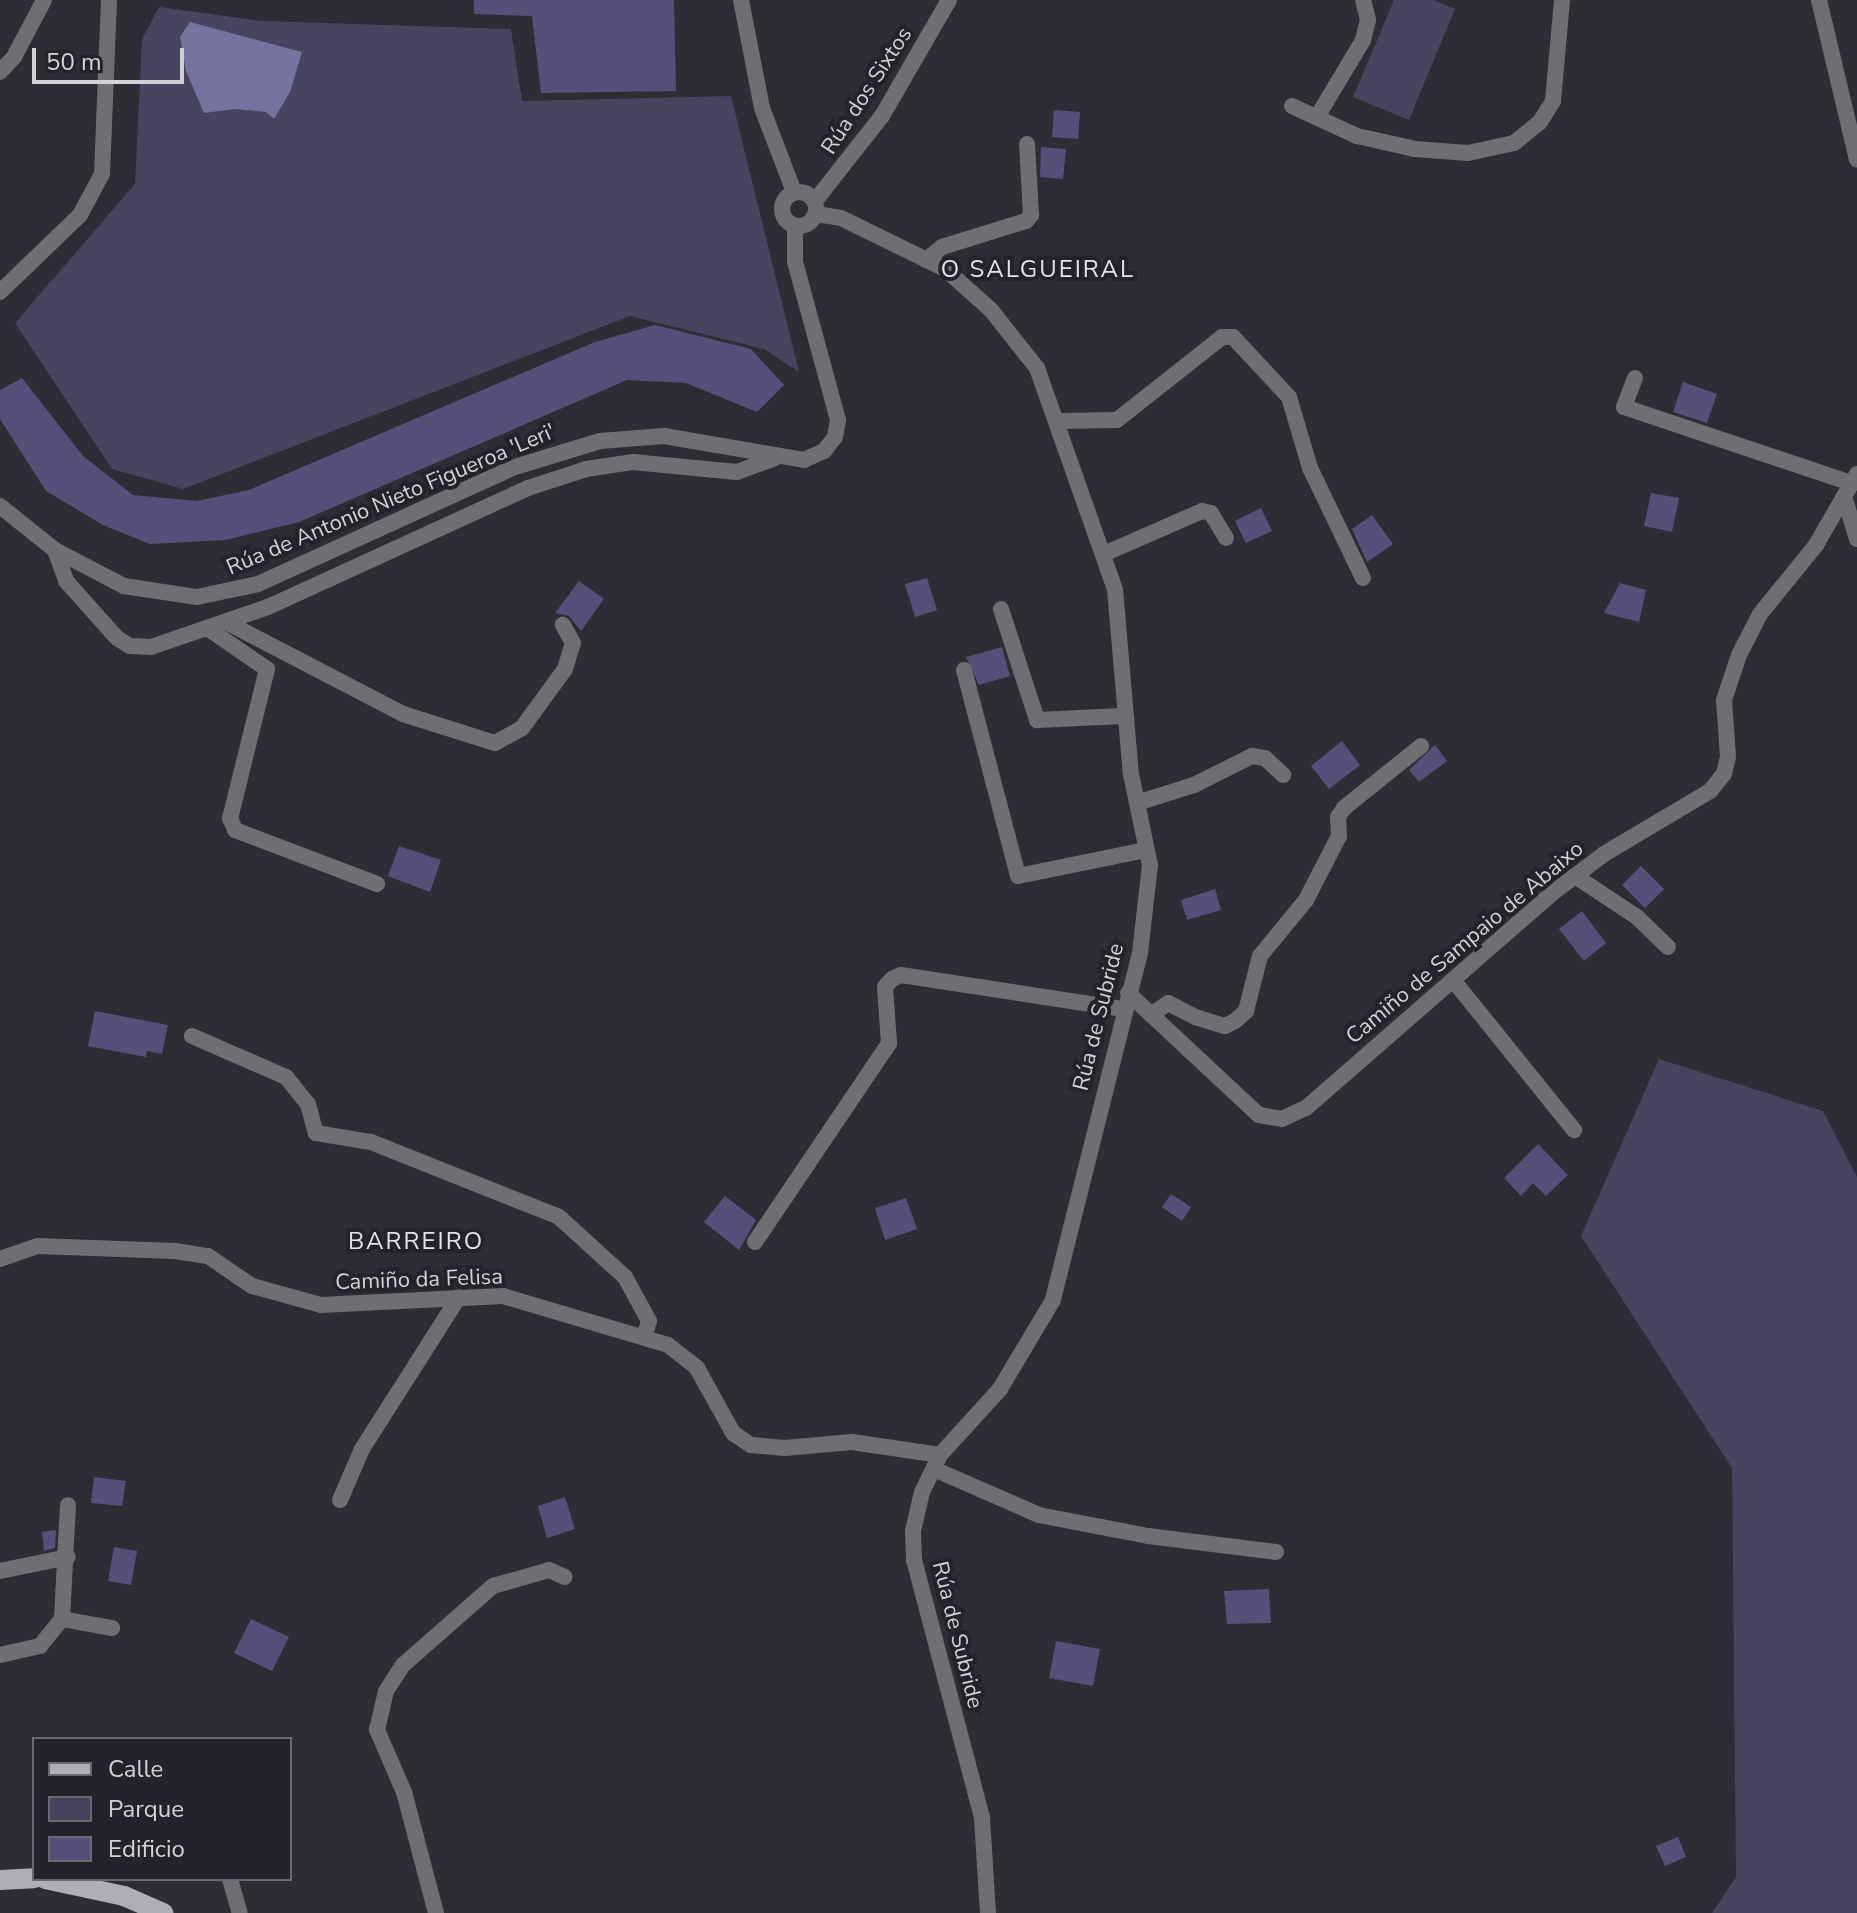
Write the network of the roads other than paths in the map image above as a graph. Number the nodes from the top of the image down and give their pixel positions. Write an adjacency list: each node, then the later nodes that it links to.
1 (44, 0): 8 (street)
2 (109, 0): 17 (street)
3 (741, 0): 13 (street)
4 (949, 0): 14 (street, Rúa dos Sixtos)
5 (1363, 0): 10 (street)
6 (1562, 0): 10 (street)
7 (1819, 0): 12 (street)
8 (0, 72)
9 (1292, 106): 10 (street)
10 (1317, 117)
11 (1027, 144): 16 (street)
12 (1857, 160)
13 (794, 192): 14 (street); 15 (street)
14 (815, 208): 15 (street); 16 (street, Rúa de Subride)
15 (795, 227): 20 (street, Rúa de Antonio Nieto Figueroa 'Leri')
16 (926, 260): 19 (street, Rúa de Subride)
17 (0, 292)
18 (1635, 378): 21 (street)
19 (1057, 421): 26 (street, Rúa de Subride); 27 (street)
20 (776, 457): 25 (street, Rúa de Antonio Nieto Figueroa 'Leri'); 29 (street)
21 (1851, 484): 24 (street); 38 (street, Camiño de Sampaio de Abaixo)
22 (0, 506): 25 (street, Rúa de Antonio Nieto Figueroa 'Leri')
23 (1226, 538): 26 (street)
24 (1857, 539)
25 (55, 550): 31 (street)
26 (1106, 553): 33 (street, Rúa de Subride)
27 (1363, 578)
28 (1001, 609): 33 (street)
29 (228, 623): 30 (street); 31 (street)
30 (563, 625)
31 (210, 630): 39 (street)
32 (964, 670): 37 (street)
33 (1123, 716): 36 (street, Rúa de Subride)
34 (1421, 746): 43 (street)
35 (1283, 775): 36 (street)
36 (1137, 803): 37 (street, Rúa de Subride)
37 (1146, 850): 42 (street, Rúa de Subride)
38 (1575, 876): 40 (street); 41 (street, Camiño de Sampaio de Abaixo)
39 (377, 884)
40 (1668, 947)
41 (1453, 980): 43 (street, Camiño de Sampaio de Abaixo); 45 (street)
42 (1126, 1001): 43 (street, Camiño de Sampaio de Abaixo); 46 (street); 50 (street, Rúa de Subride)
43 (1151, 1015)
44 (192, 1036): 49 (street)
45 (1574, 1130)
46 (755, 1242)
47 (0, 1259): 48 (street, Camiño da Felisa)
48 (459, 1297): 49 (street, Camiño da Felisa); 51 (street)
49 (645, 1334): 50 (street, Camiño da Felisa)
50 (938, 1462): 53 (street, Camiño da Felisa); 67 (street, Rúa de Subride)
51 (340, 1500)
52 (68, 1505): 54 (street)
53 (1276, 1552)
54 (68, 1557): 55 (street); 57 (street)
55 (0, 1571)
56 (565, 1577): 66 (street)
57 (62, 1619): 58 (street); 59 (street)
58 (112, 1628)
59 (0, 1655)
60 (32, 1878): 61 (main road)
61 (0, 1880)
62 (54, 1881): 64 (main road)
63 (231, 1881): 65 (street)
64 (163, 1913)
65 (240, 1913)
66 (436, 1913)
67 (988, 1913)

